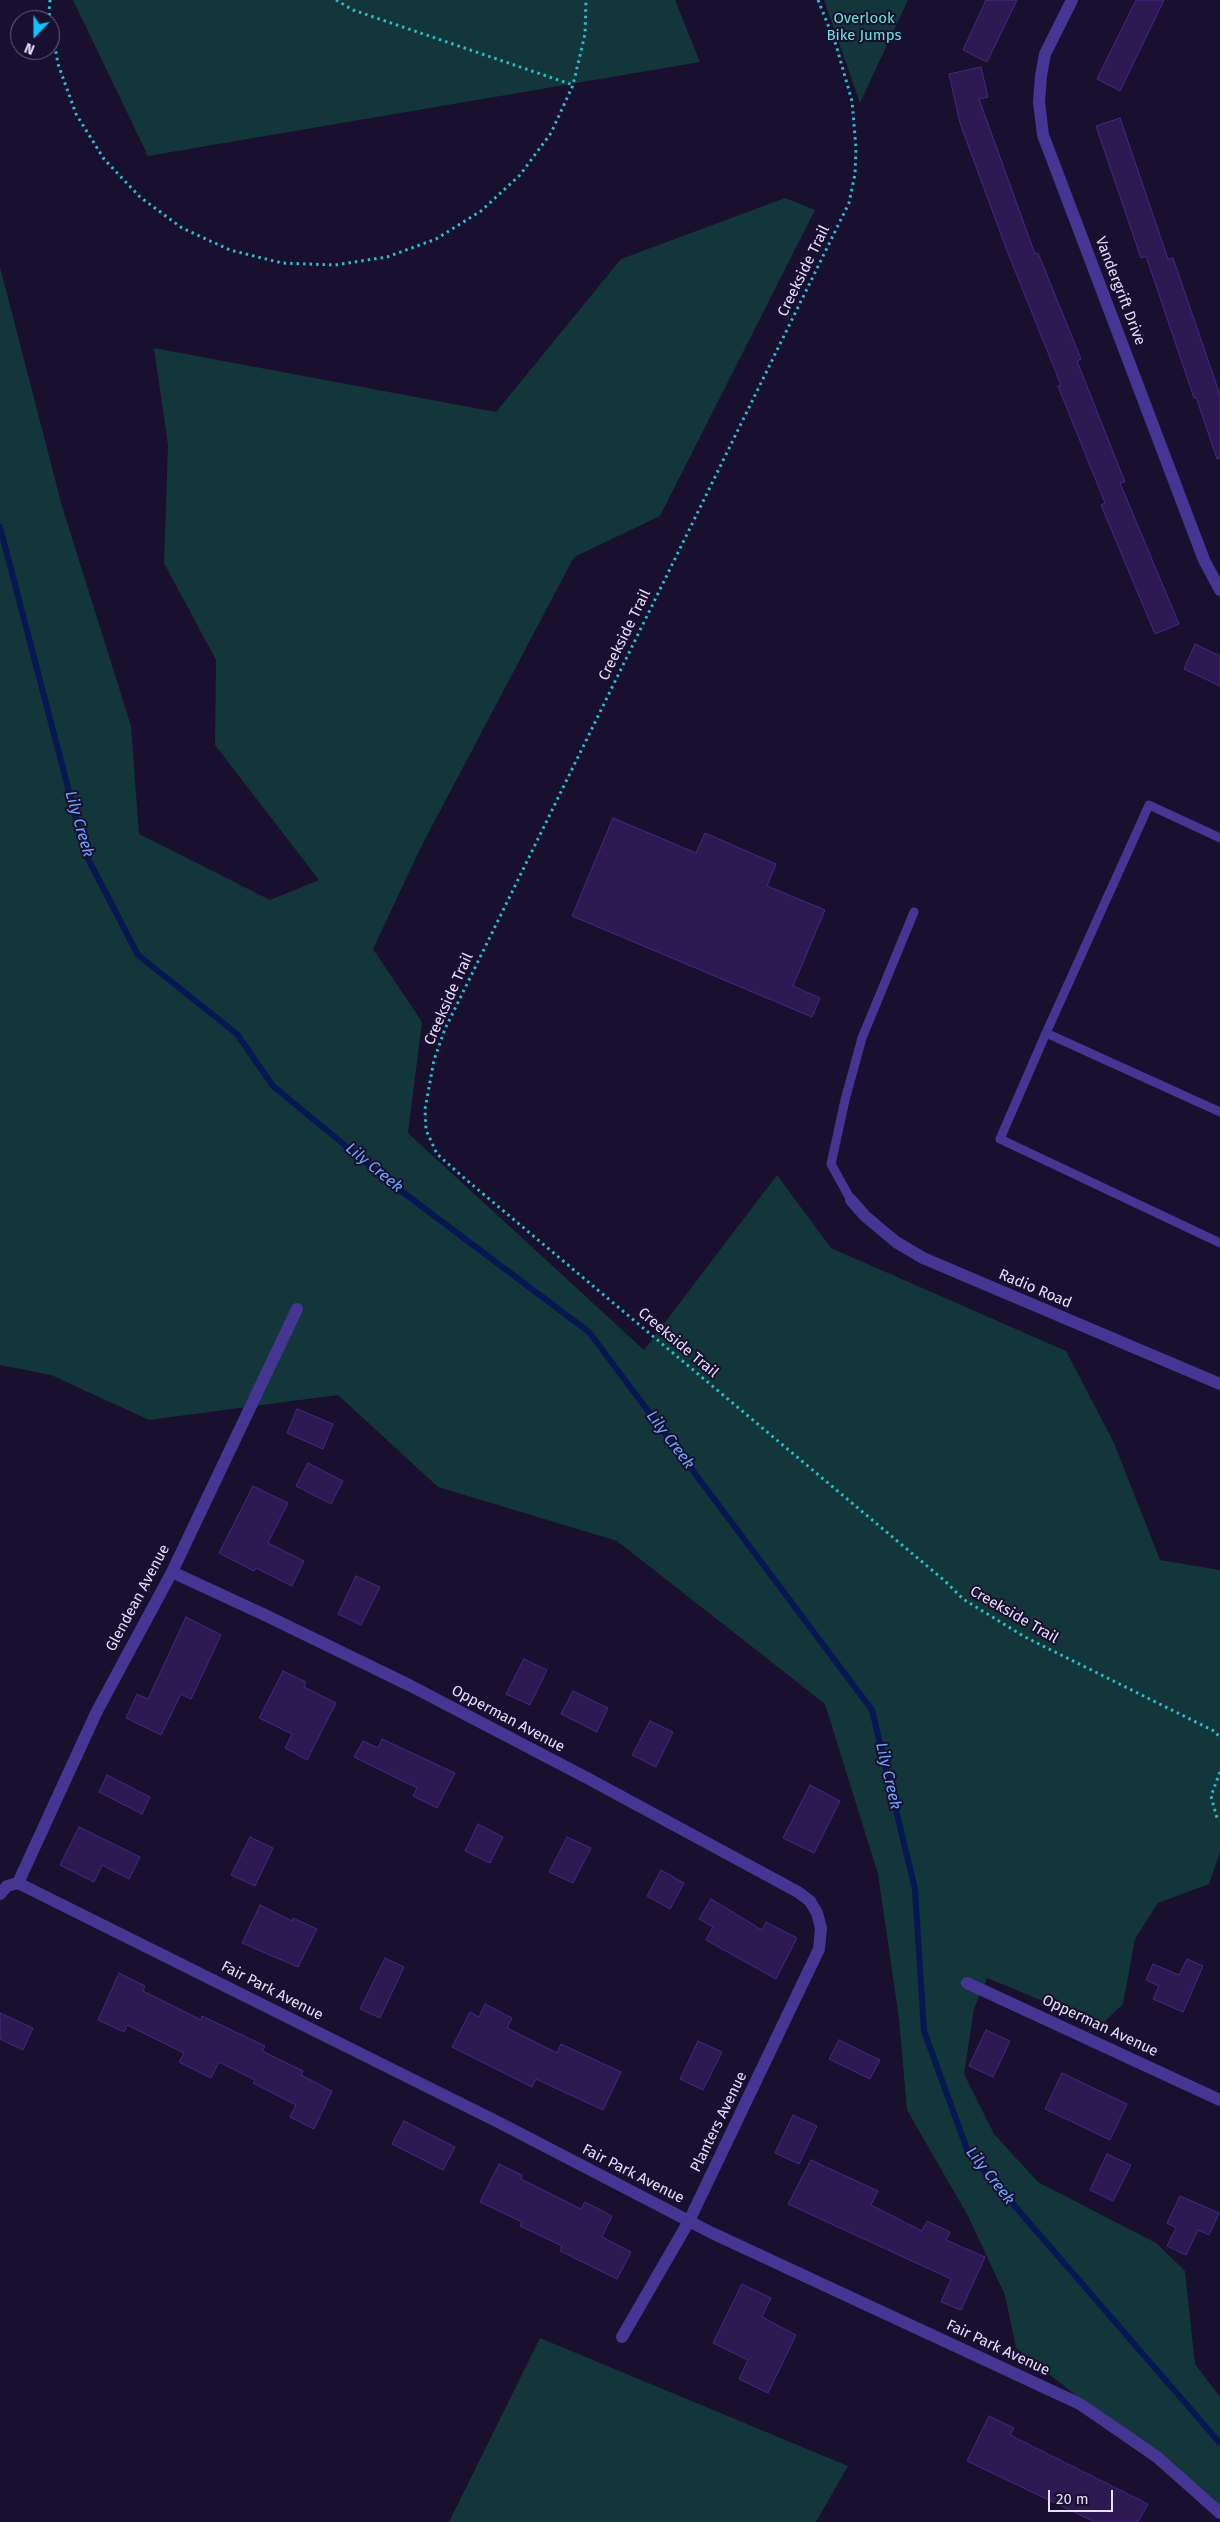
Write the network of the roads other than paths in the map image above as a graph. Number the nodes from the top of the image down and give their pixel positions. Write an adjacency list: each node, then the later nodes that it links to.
1 (1072, 0): 2 (street, Vandergrift Drive)
2 (1220, 590)
3 (1220, 838): 5 (lane)
4 (914, 912): 7 (lane)
5 (1046, 1033): 6 (lane); 8 (lane)
6 (1220, 1112)
7 (851, 1200): 10 (street, Radio Road)
8 (1220, 1243)
9 (297, 1309): 11 (street, Glendean Avenue)
10 (1220, 1384)
11 (172, 1572): 12 (street, Glendean Avenue); 14 (street, Opperman Avenue)
12 (18, 1883): 13 (street); 17 (street, Fair Park Avenue)
13 (0, 1894)
14 (817, 1913): 17 (street, Planters Avenue)
15 (968, 1983): 16 (street, Opperman Avenue)
16 (1220, 2100)
17 (690, 2221): 18 (street, Planters Avenue); 19 (street, Fair Park Avenue)
18 (622, 2337)
19 (1220, 2513)

